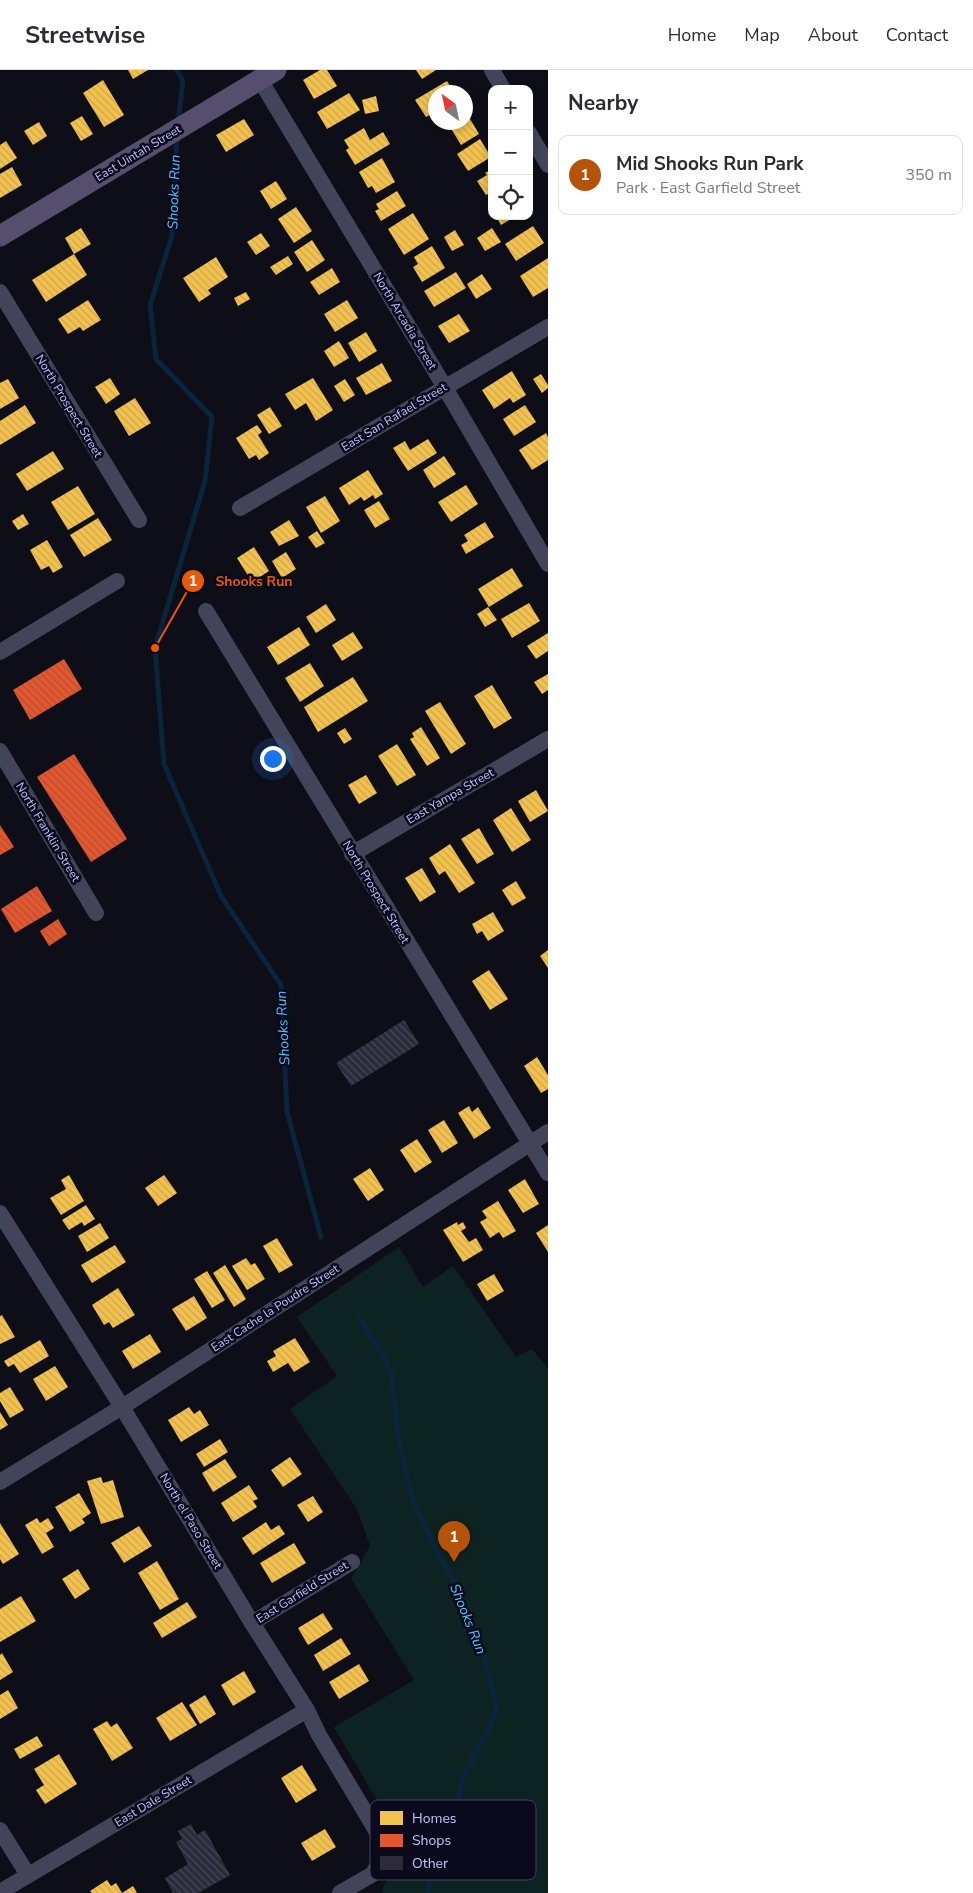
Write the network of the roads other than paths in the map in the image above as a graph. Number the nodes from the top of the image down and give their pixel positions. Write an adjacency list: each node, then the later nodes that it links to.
1 (492, 70): 3 (street)
2 (268, 75): 6 (main road, East Uintah Street); 9 (street, North Arcadia Street)
3 (501, 85)
4 (533, 140): 5 (street)
5 (548, 165)
6 (0, 236)
7 (0, 292): 11 (street, North Prospect Street)
8 (548, 327): 9 (street, East San Rafael Street)
9 (445, 387): 10 (street, East San Rafael Street); 12 (street, North Arcadia Street)
10 (240, 508)
11 (138, 520)
12 (548, 564)
13 (117, 581): 15 (street)
14 (206, 610): 18 (street, North Prospect Street)
15 (0, 652)
16 (548, 739): 18 (street, East Yampa Street)
17 (0, 751): 19 (street, North Franklin Street)
18 (352, 854): 21 (street, North Prospect Street)
19 (96, 913)
20 (548, 1132): 21 (street, East Cache la Poudre Street)
21 (529, 1144): 22 (street, North Prospect Street); 24 (street, East Cache la Poudre Street)
22 (548, 1173)
23 (0, 1213): 24 (street, North el Paso Street)
24 (122, 1407): 25 (street, East Cache la Poudre Street); 27 (street, North el Paso Street)
25 (0, 1482)
26 (352, 1562): 27 (street, East Garfield Street)
27 (252, 1623): 28 (street, North el Paso Street)
28 (307, 1710): 29 (street, North el Paso Street); 31 (street, East Dale Street)
29 (370, 1820)
30 (0, 1830): 31 (street)
31 (28, 1875): 33 (street, East Dale Street)
32 (370, 1875): 34 (street, North el Paso Street)
33 (0, 1892)
34 (340, 1893)

